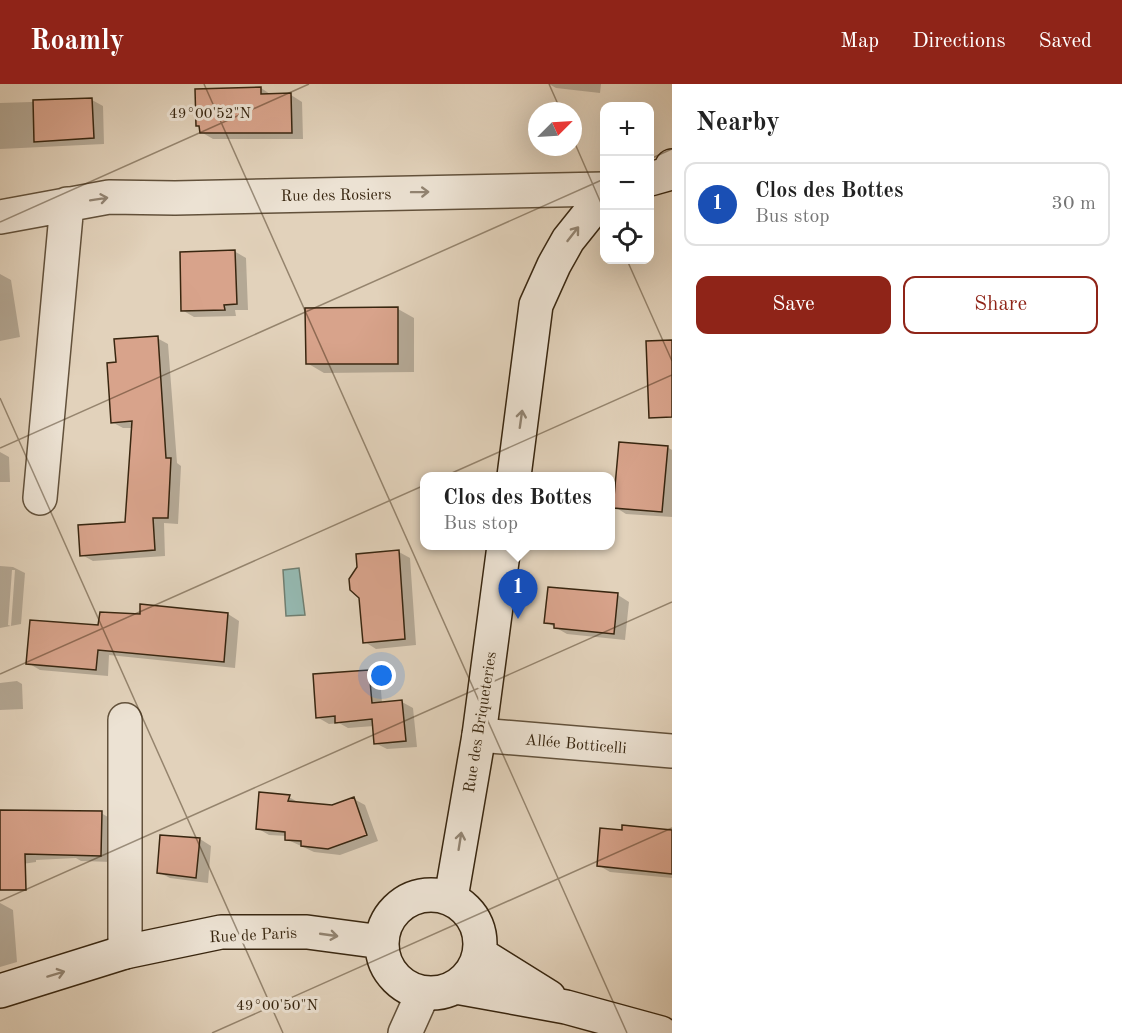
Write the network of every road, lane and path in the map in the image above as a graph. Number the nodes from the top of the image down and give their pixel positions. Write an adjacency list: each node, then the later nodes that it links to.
1 (600, 189): 3 (main road, Rue des Rosiers, one-way to 1)
2 (600, 200): 5 (main road, one-way to 2)
3 (68, 204): 4 (main road, Rue des Rosiers); 6 (main road)
4 (0, 217)
5 (515, 472)
6 (40, 498)
7 (503, 550): 9 (main road, Rue des Briqueteries)
8 (125, 720): 13 (main road)
9 (479, 735): 10 (main road, Allée Botticelli); 11 (main road, Rue des Briqueteries, one-way to 9)
10 (672, 751)
11 (451, 898): 12 (main road); 14 (main road)
12 (382, 942): 13 (main road, Rue de Paris, one-way to 12); 17 (main road)
13 (125, 952): 16 (main road, Rue de Paris, one-way to 13)
14 (480, 954): 15 (main road); 18 (main road)
15 (456, 987): 17 (main road); 18 (main road)
16 (0, 991)
17 (423, 993): 19 (main road)
18 (566, 1007): 21 (main road)
19 (406, 1033): 20 (main road)
20 (411, 1033)
21 (661, 1033)

